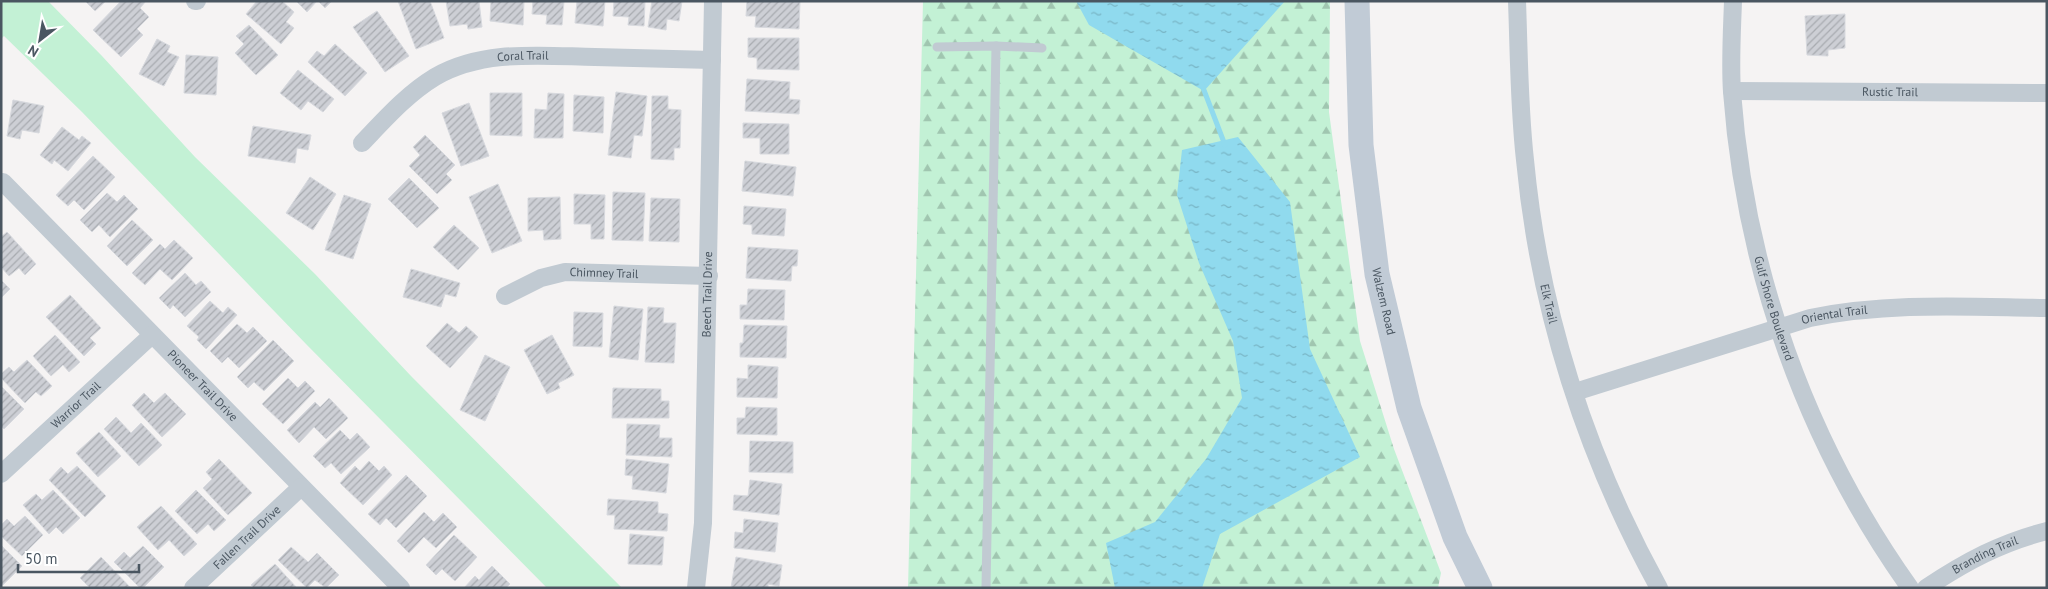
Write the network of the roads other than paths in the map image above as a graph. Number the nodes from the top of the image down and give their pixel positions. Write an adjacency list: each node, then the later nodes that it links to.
1 (713, 1): 8 (street, Beech Trail Drive)
2 (1357, 1): 26 (main road, Walzem Road)
3 (1517, 1): 18 (street, Elk Trail)
4 (1732, 1): 9 (street, Gulf Shore Boulevard)
5 (996, 46): 6 (lane); 7 (lane); 25 (lane)
6 (937, 47)
7 (1042, 48)
8 (712, 60): 11 (street, Coral Trail); 13 (street, Beech Trail Drive)
9 (1732, 91): 10 (street, Rustic Trail); 16 (street, Gulf Shore Boulevard)
10 (2047, 93)
11 (362, 143)
12 (2, 183): 17 (street, Pioneer Trail Drive)
13 (709, 276): 14 (street, Chimney Trail); 24 (street, Beech Trail Drive)
14 (504, 296)
15 (2047, 308): 16 (street, Oriental Trail)
16 (1778, 328): 18 (street, Oriental Trail); 28 (street, Gulf Shore Boulevard)
17 (152, 335): 19 (street, Warrior Trail); 20 (street, Pioneer Trail Drive)
18 (1574, 392): 27 (street, Elk Trail)
19 (1, 474)
20 (301, 487): 22 (street, Fallen Trail Drive); 23 (street, Pioneer Trail Drive)
21 (2047, 531): 29 (street, Branding Trail)
22 (193, 588)
23 (401, 588)
24 (696, 588)
25 (986, 588)
26 (1480, 588)
27 (1659, 588)
28 (1910, 588)
29 (1926, 588)

